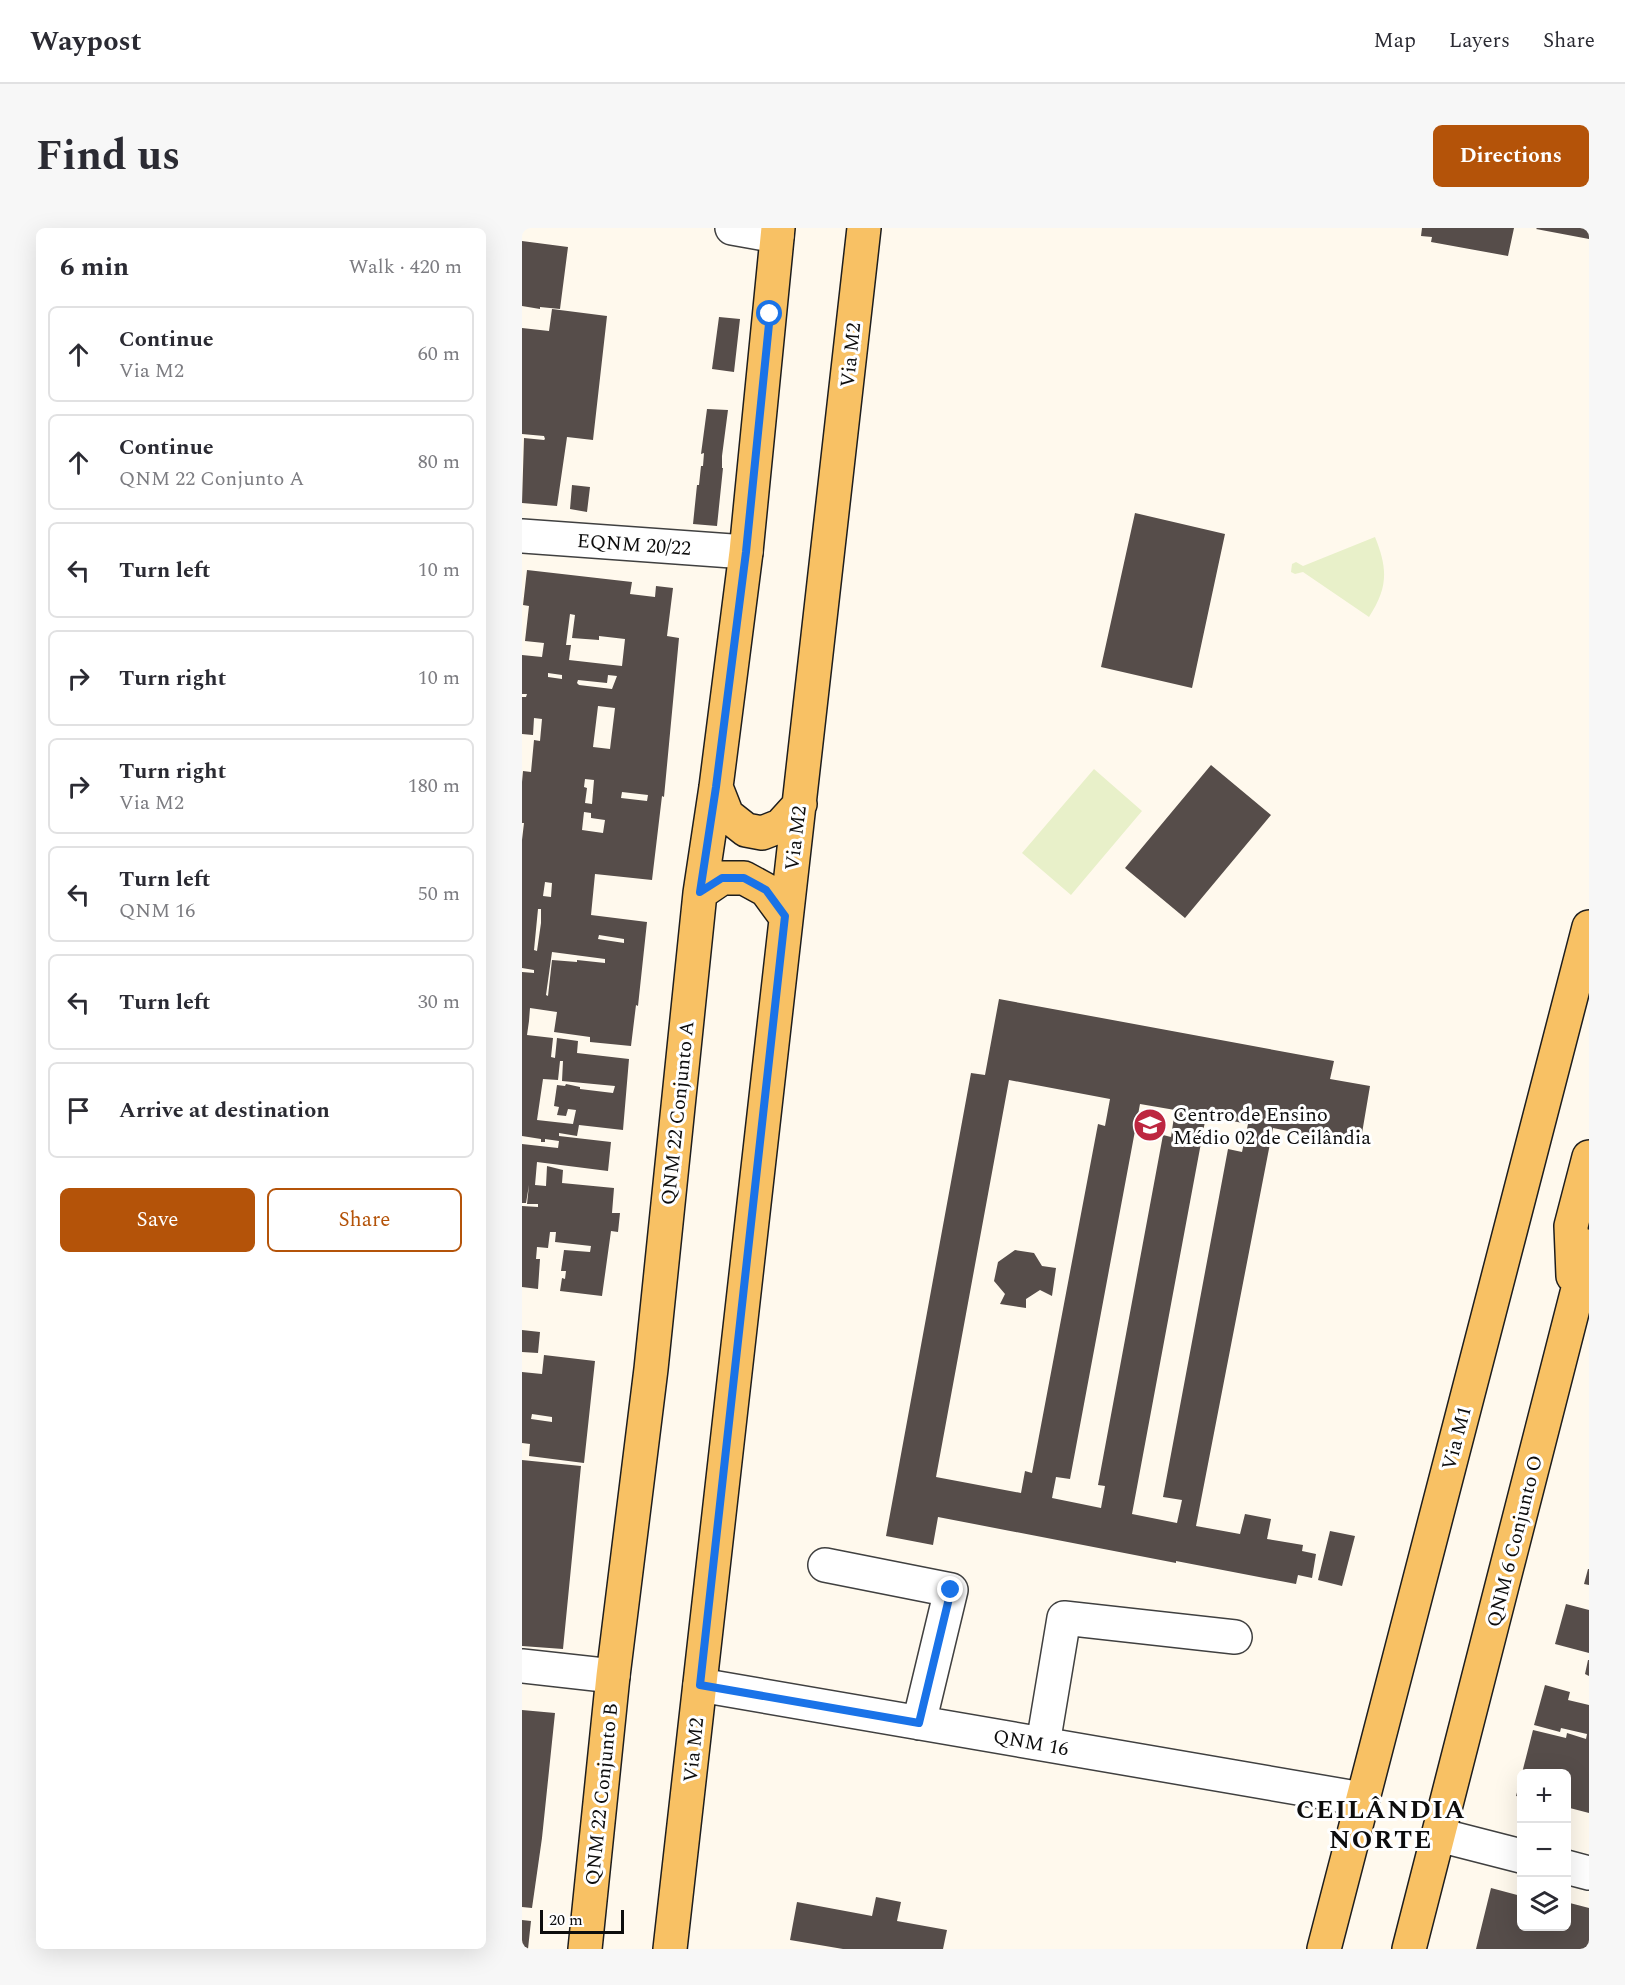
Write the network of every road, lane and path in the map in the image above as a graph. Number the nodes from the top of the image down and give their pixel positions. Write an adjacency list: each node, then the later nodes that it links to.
1 (732, 228): 3 (street)
2 (864, 228): 7 (main road, Via M2)
3 (778, 232): 5 (main road)
4 (522, 536): 5 (street, EQNM 20/22)
5 (746, 552): 6 (main road, QNM 22 Conjunto A)
6 (716, 787): 7 (main road); 8 (main road, QNM 22 Conjunto A)
7 (800, 804): 9 (main road, Via M2)
8 (700, 892): 9 (main road); 18 (main road, QNM 22 Conjunto A)
9 (785, 916): 19 (main road, Via M2)
10 (1589, 927): 11 (main road, Via M1)
11 (1579, 999): 22 (main road, Via M1)
12 (1589, 1157): 14 (main road)
13 (1589, 1246): 14 (main road, QNM 6 Conjunto O)
14 (1574, 1302): 23 (main road, QNM 6 Conjunto O)
15 (825, 1565): 20 (street)
16 (1235, 1637): 21 (street)
17 (522, 1666): 18 (street)
18 (613, 1676): 27 (main road, QNM 22 Conjunto B)
19 (700, 1685): 20 (street, QNM 16); 28 (main road, Via M2)
20 (919, 1723): 21 (street, QNM 16)
21 (1043, 1744): 22 (street, QNM 16)
22 (1362, 1799): 29 (main road, Via M1)
23 (1439, 1835): 24 (street); 30 (main road, QNM 6 Conjunto O)
24 (1517, 1855)
25 (1571, 1868): 26 (street)
26 (1589, 1873)
27 (585, 1949)
28 (670, 1949)
29 (1324, 1949)
30 (1409, 1949)

